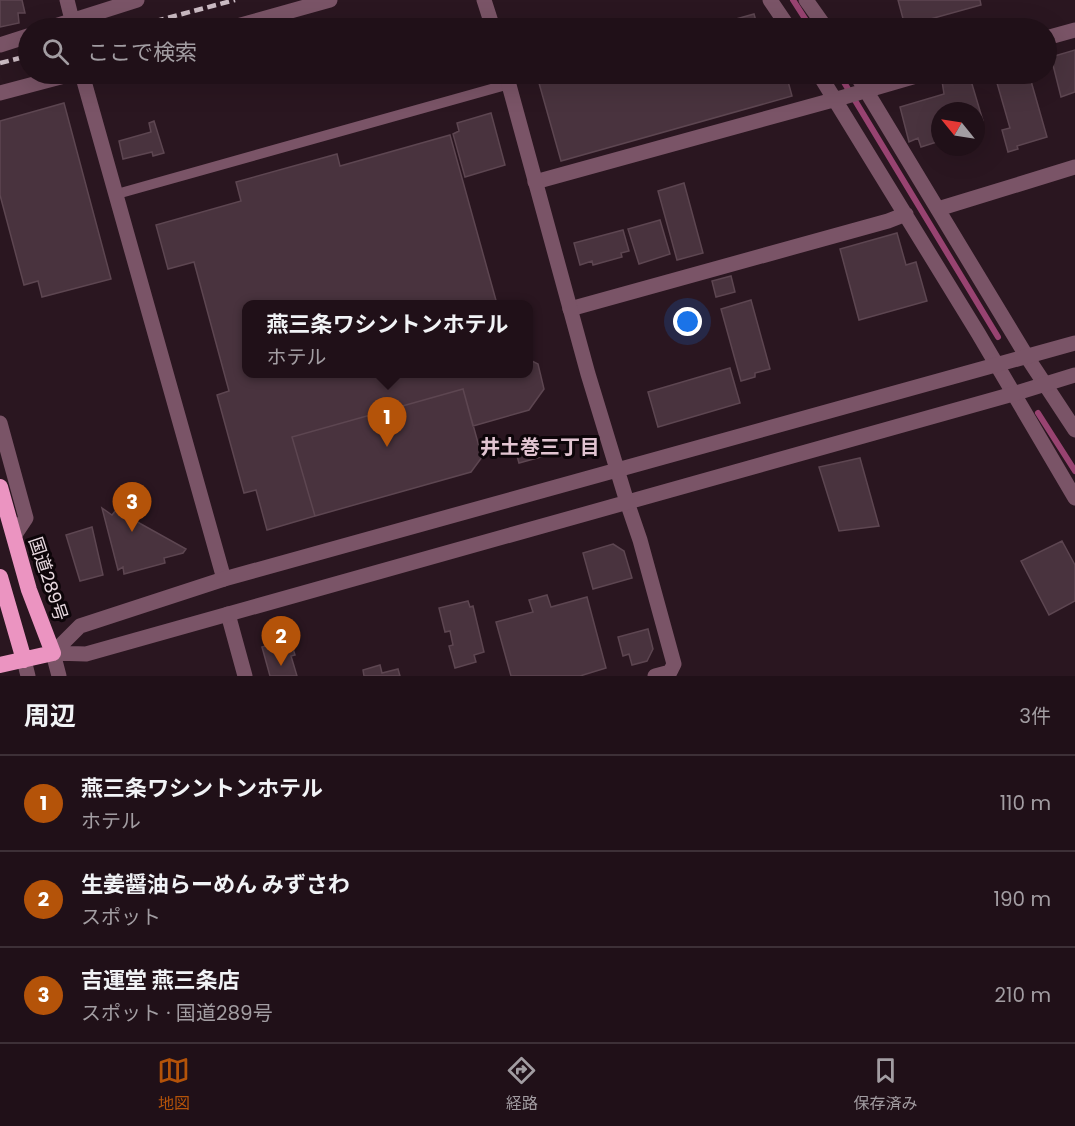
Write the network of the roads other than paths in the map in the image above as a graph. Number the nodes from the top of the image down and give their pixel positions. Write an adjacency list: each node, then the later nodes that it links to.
1 (67, 0): 7 (street)
2 (137, 0): 8 (street)
3 (330, 0): 9 (street)
4 (484, 0): 10 (street)
5 (806, 0): 12 (street)
6 (771, 2): 11 (street)
7 (72, 18)
8 (78, 18)
9 (266, 18)
10 (490, 18)
11 (782, 18)
12 (819, 18)
13 (1075, 30): 14 (street)
14 (1057, 35)
15 (18, 39): 16 (street)
16 (0, 45)
17 (34, 84): 25 (street)
18 (85, 84): 29 (street)
19 (490, 84): 29 (lane)
20 (508, 84): 28 (street)
21 (828, 84): 26 (street)
22 (860, 84): 24 (street)
23 (888, 84): 24 (street)
24 (863, 91): 26 (street); 30 (street)
25 (0, 93)
26 (840, 98): 28 (street); 31 (street)
27 (1075, 167): 30 (street)
28 (535, 182): 32 (street)
29 (117, 194): 47 (street)
30 (938, 209): 34 (street)
31 (906, 214): 32 (street); 35 (street)
32 (570, 309): 41 (street)
33 (1075, 343): 34 (street)
34 (1027, 357): 35 (street); 37 (street)
35 (997, 366): 38 (street); 41 (street)
36 (1075, 375): 37 (street)
37 (1044, 384): 38 (street); 40 (street)
38 (1013, 394): 43 (street); 44 (street)
39 (0, 423): 45 (street)
40 (1075, 430)
41 (617, 470): 44 (street); 47 (street)
42 (0, 488): 45 (highway, 国道289号)
43 (1075, 498)
44 (627, 502): 48 (street); 54 (street)
45 (14, 536): 49 (highway, 国道289号)
46 (0, 577): 51 (highway)
47 (224, 579): 49 (street)
48 (228, 614): 49 (street); 53 (street)
49 (53, 653): 51 (highway); 52 (street)
50 (0, 665): 51 (highway)
51 (26, 668)
52 (59, 676)
53 (245, 676)
54 (655, 676)

